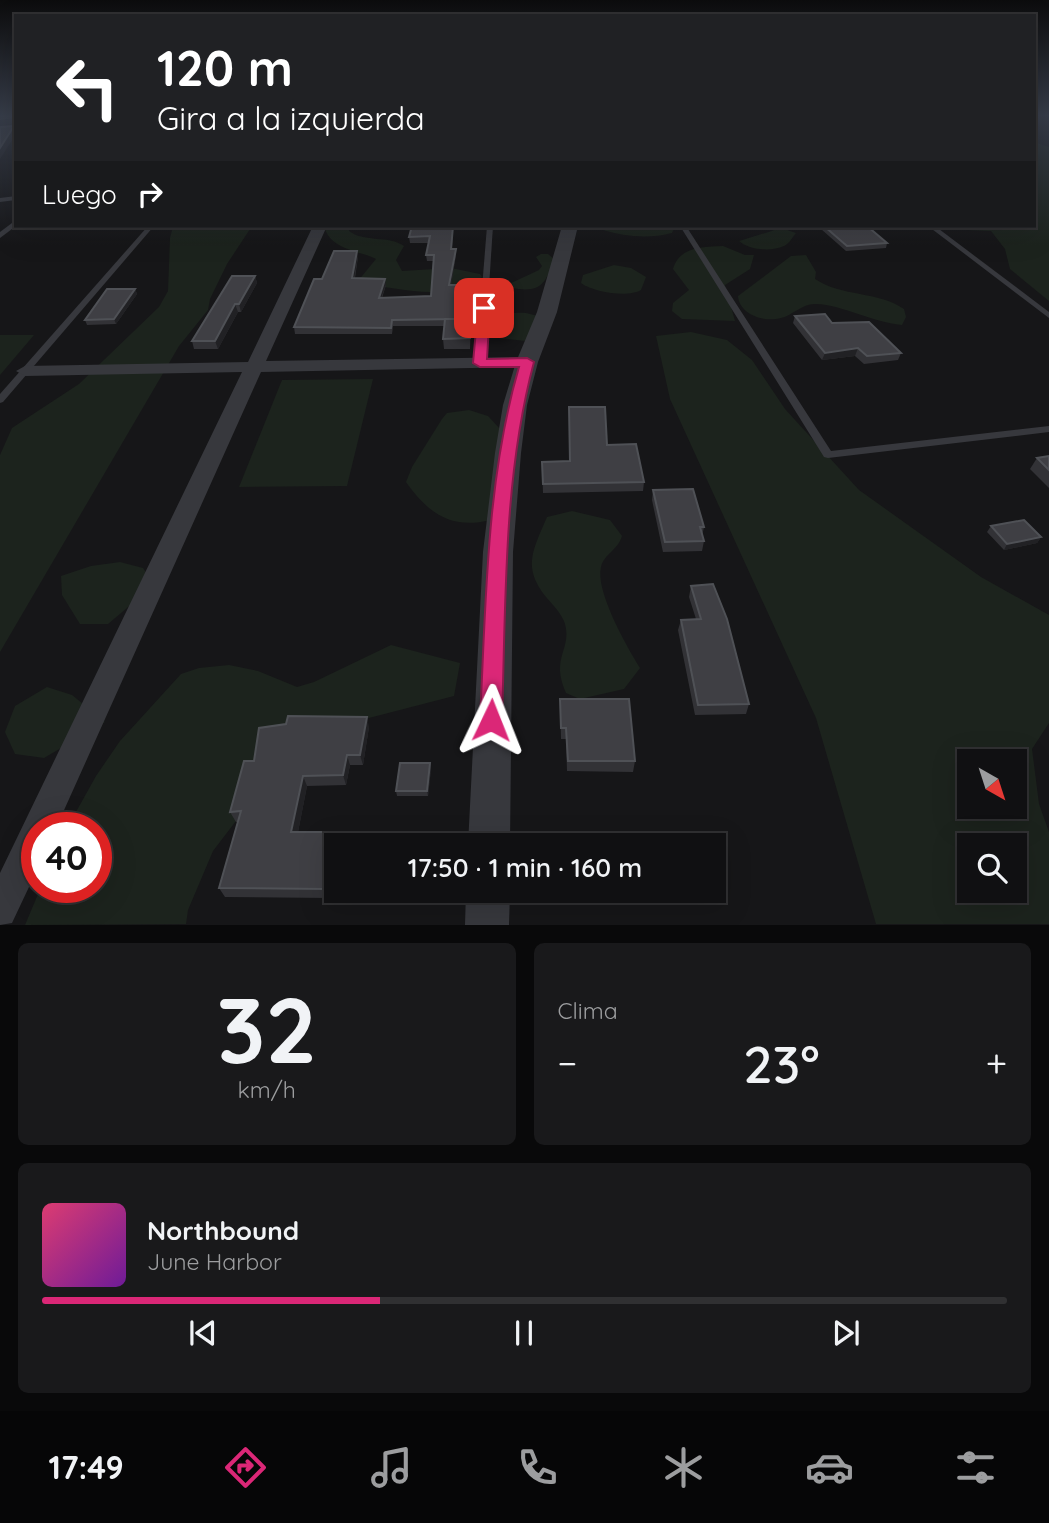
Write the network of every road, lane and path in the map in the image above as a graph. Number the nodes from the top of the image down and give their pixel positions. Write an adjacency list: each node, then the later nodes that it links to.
1 (14, 224): 8 (lane)
2 (149, 228): 13 (lane)
3 (319, 228): 12 (street)
4 (491, 228): 11 (lane)
5 (569, 228): 10 (street)
6 (684, 228): 15 (lane)
7 (934, 228): 9 (lane)
8 (0, 236)
9 (1049, 316)
10 (527, 362): 11 (street); 17 (street)
11 (480, 363): 12 (street)
12 (254, 367): 13 (street); 16 (street)
13 (25, 371): 14 (lane)
14 (0, 400)
15 (1049, 429)
16 (46, 812)
17 (489, 833)
18 (21, 867): 20 (street)
19 (488, 903): 21 (street)
20 (0, 911)
21 (487, 925)

